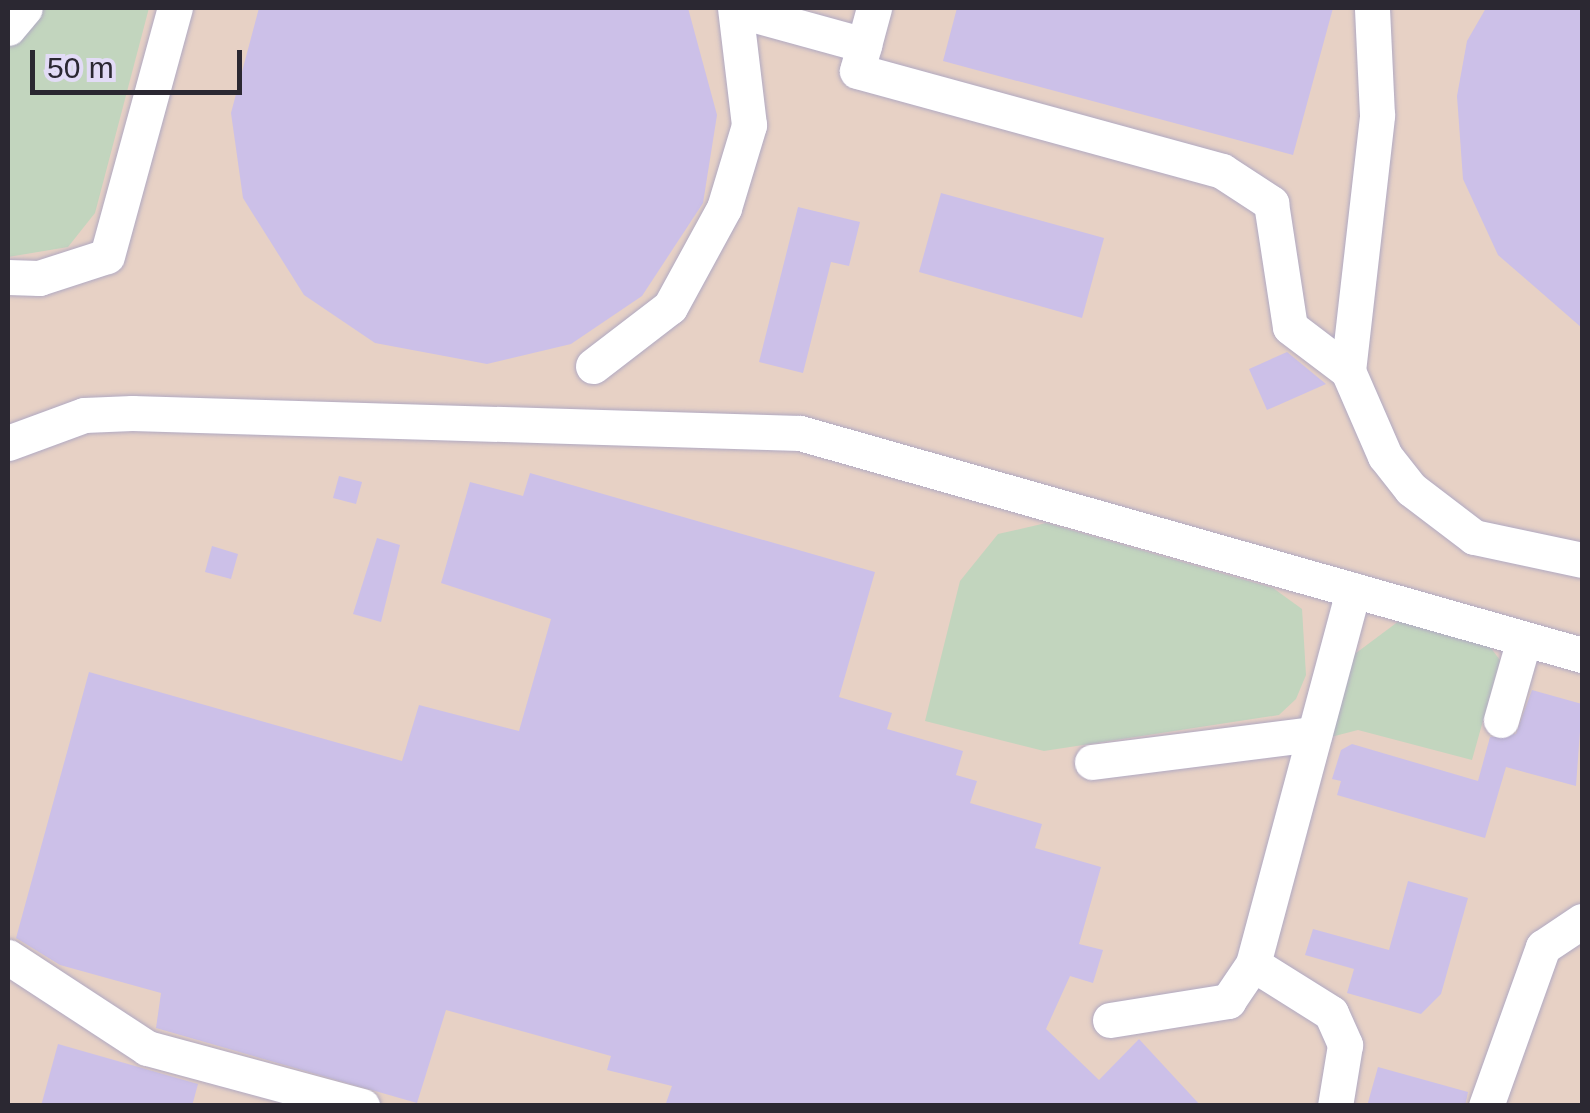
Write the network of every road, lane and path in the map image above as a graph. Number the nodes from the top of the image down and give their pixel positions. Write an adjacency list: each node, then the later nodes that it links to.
1 (25, 8): 6 (lane)
2 (176, 8): 8 (lane)
3 (874, 8): 7 (lane)
4 (1372, 8): 10 (lane)
5 (736, 9): 7 (lane); 9 (lane)
6 (8, 28)
7 (864, 45): 10 (lane)
8 (8, 277)
9 (594, 366)
10 (1348, 371): 12 (lane)
11 (8, 443): 13 (lane)
12 (1582, 560)
13 (1353, 590): 14 (lane); 17 (lane)
14 (1524, 639): 15 (lane); 16 (lane)
15 (1582, 655)
16 (1501, 720)
17 (1314, 734): 18 (lane); 21 (lane)
18 (1092, 762)
19 (1582, 921): 25 (lane)
20 (8, 957): 23 (lane)
21 (1253, 964): 22 (lane); 24 (lane)
22 (1110, 1020)
23 (362, 1106)
24 (1335, 1106)
25 (1486, 1106)

